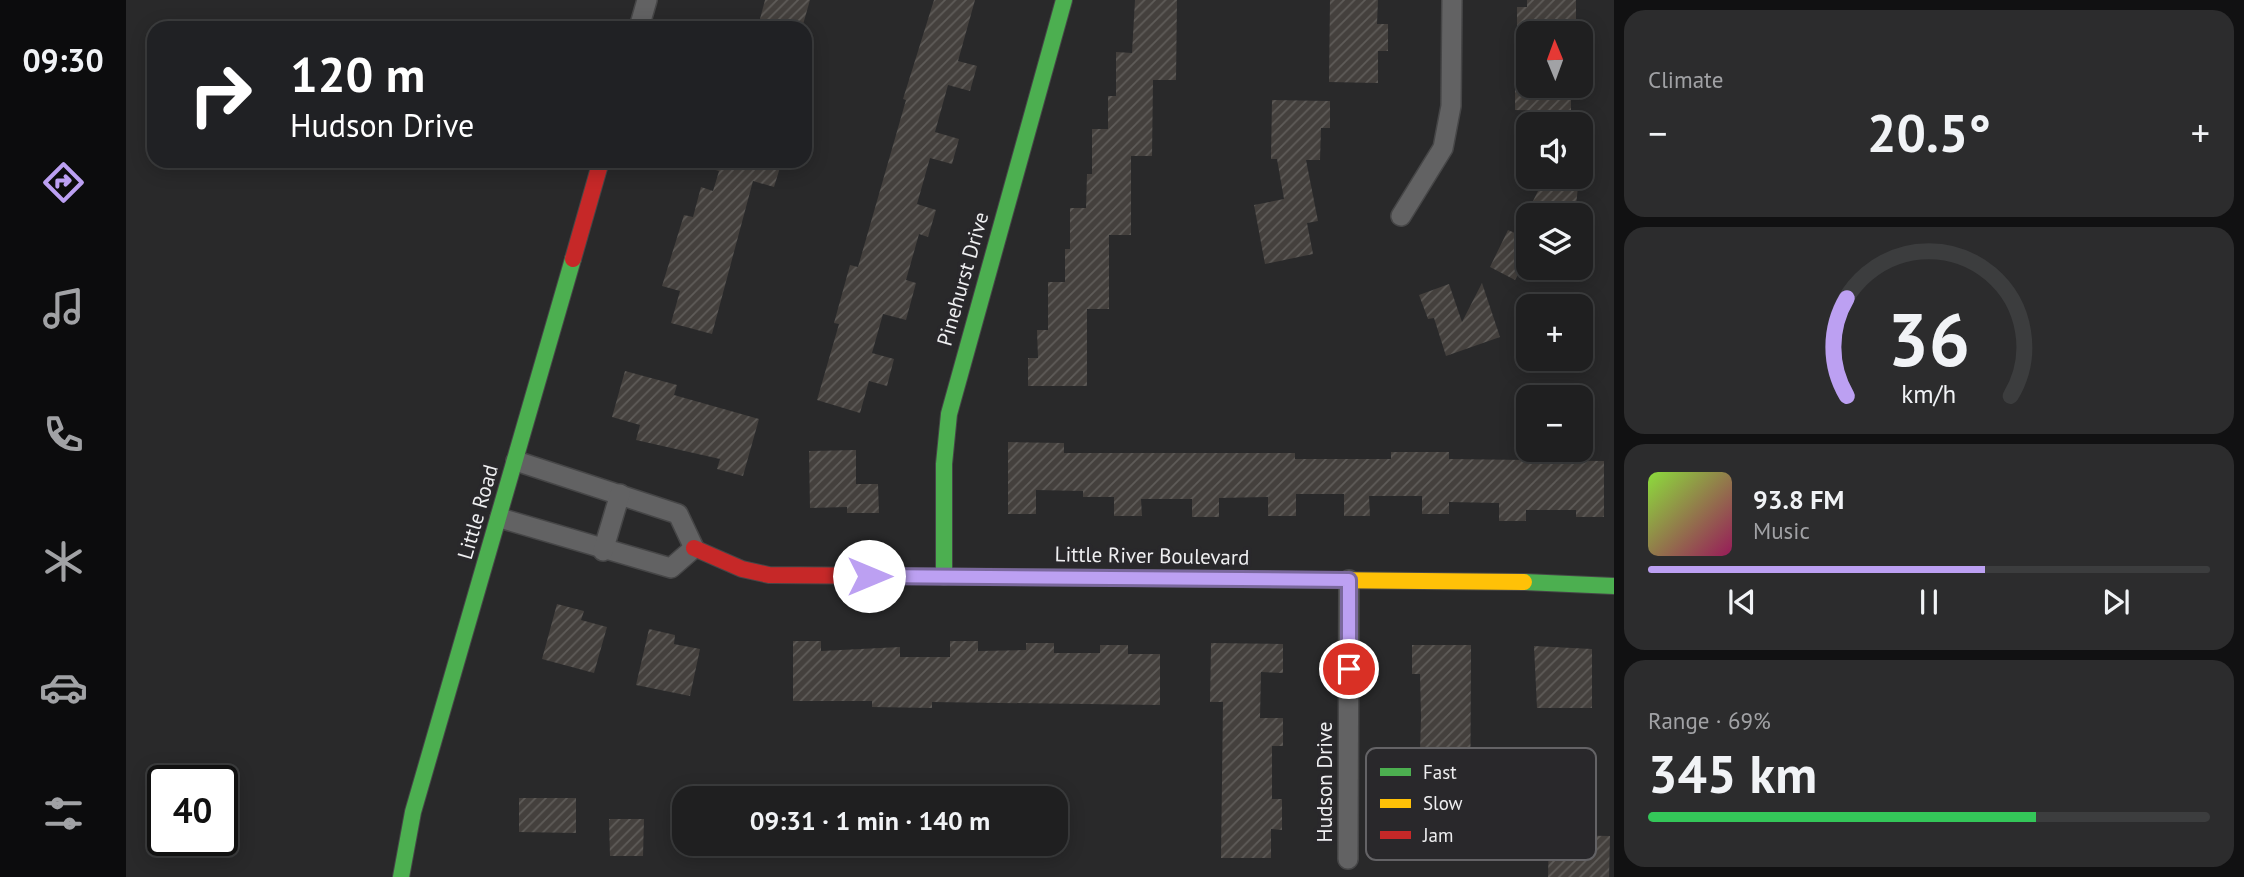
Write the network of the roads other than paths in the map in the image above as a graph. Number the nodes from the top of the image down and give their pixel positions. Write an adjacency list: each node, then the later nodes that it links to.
1 (647, 0): 4 (street)
2 (1064, 0): 12 (street, Pinehurst Drive)
3 (1452, 0): 6 (street)
4 (641, 21)
5 (599, 168): 7 (street, Little Road)
6 (1401, 216)
7 (516, 461): 8 (street); 9 (street, Little Road)
8 (620, 494): 10 (street); 11 (street)
9 (500, 518): 11 (street); 16 (street, Little Road)
10 (694, 548): 11 (street); 12 (street, Little River Boulevard)
11 (603, 551)
12 (944, 577): 13 (street, Little River Boulevard)
13 (1349, 580): 14 (street, Little River Boulevard); 15 (street, Hudson Drive)
14 (1614, 586)
15 (1348, 859)
16 (401, 877)

